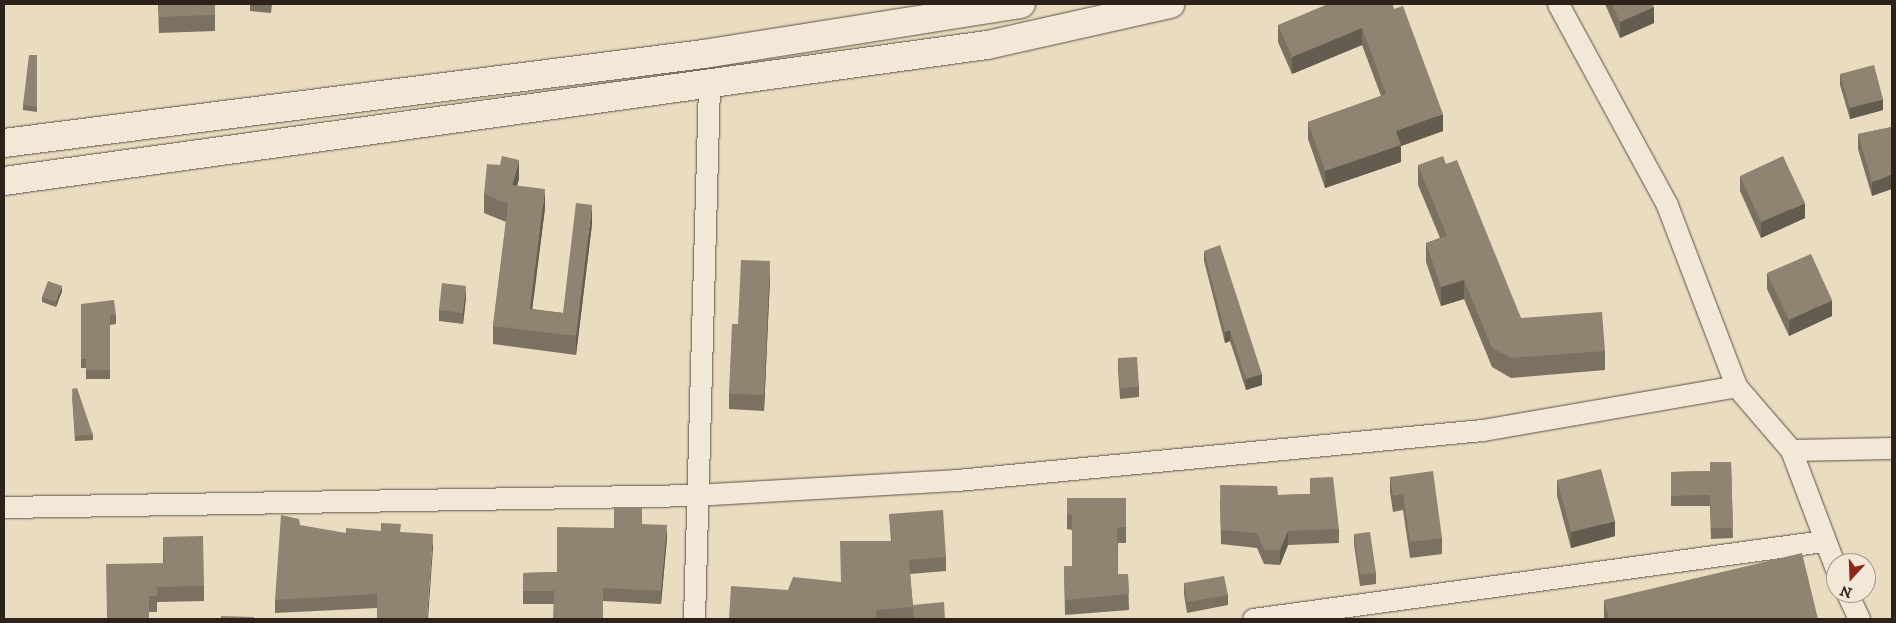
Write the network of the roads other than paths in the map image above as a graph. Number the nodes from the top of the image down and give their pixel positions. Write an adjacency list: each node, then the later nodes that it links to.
1 (1021, 4): 4 (main road)
2 (1170, 4): 6 (main road)
3 (1558, 4): 10 (street)
4 (978, 9): 5 (main road)
5 (747, 48): 6 (main road); 8 (main road)
6 (755, 77): 7 (main road)
7 (709, 84): 9 (main road); 13 (street)
8 (4, 143)
9 (4, 181)
10 (1736, 386): 12 (street); 13 (street)
11 (1892, 448): 12 (street)
12 (1791, 450): 15 (street)
13 (696, 495): 14 (street); 18 (street)
14 (4, 507)
15 (1823, 541): 16 (street); 19 (street)
16 (1829, 553)
17 (1852, 603): 20 (street)
18 (694, 619)
19 (1253, 619)
20 (1859, 619)

